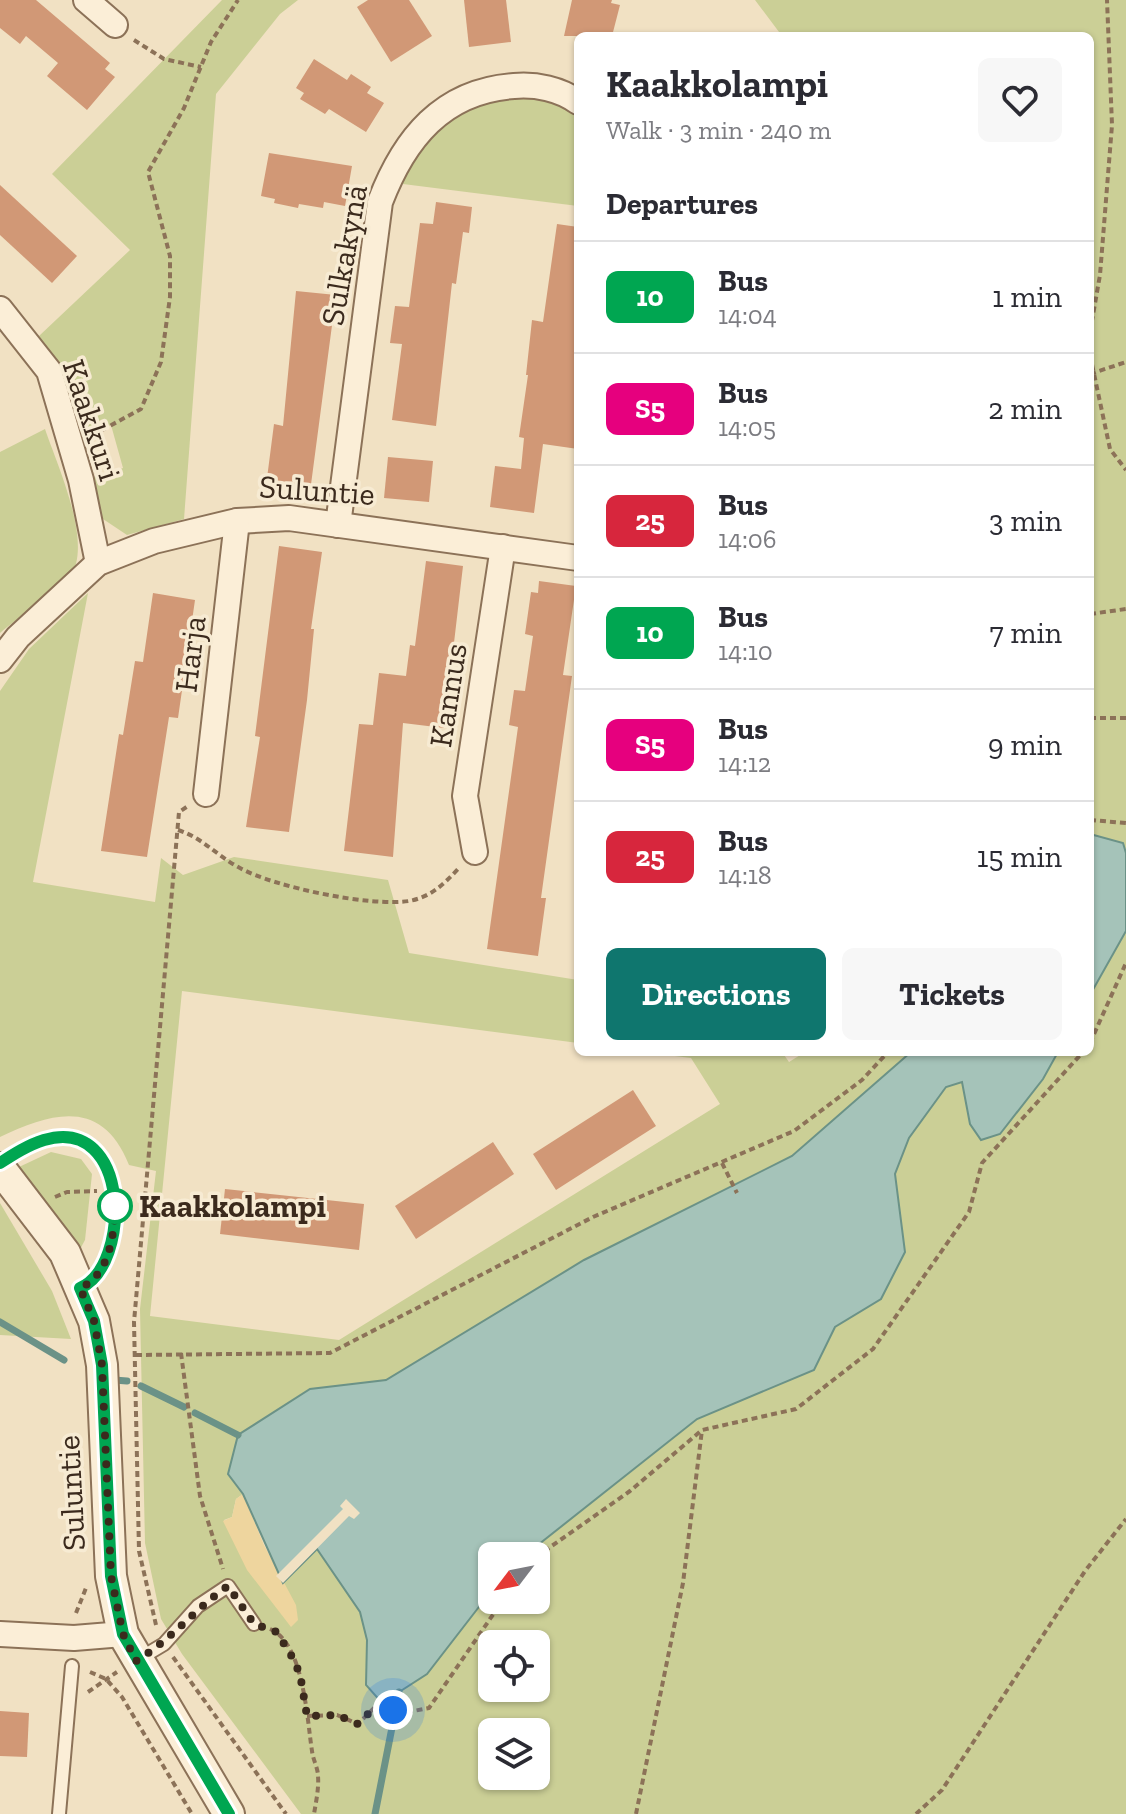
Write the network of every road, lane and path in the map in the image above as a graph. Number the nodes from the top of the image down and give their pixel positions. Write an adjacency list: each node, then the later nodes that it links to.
1 (86, 0): 4 (street)
2 (238, 0): 5 (path)
3 (1107, 0): 8 (path)
4 (115, 25): 5 (path)
5 (201, 67): 12 (path)
6 (574, 99): 15 (street, Sulkakynä)
7 (0, 309): 12 (street, Kaakkuri)
8 (1094, 309)
9 (1126, 362): 10 (path)
10 (1094, 373)
11 (1094, 382): 13 (path)
12 (72, 447): 18 (street, Kaakkuri)
13 (1126, 470)
14 (237, 521): 15 (street, Suluntie); 18 (street, Suluntie); 24 (street, Harja)
15 (338, 525): 16 (street, Suluntie)
16 (503, 547): 17 (street, Suluntie); 28 (street, Kannus)
17 (574, 557)
18 (98, 563): 21 (street, Suluntie)
19 (1126, 609): 20 (path)
20 (1094, 613)
21 (0, 660)
22 (1094, 718): 23 (path)
23 (1126, 718)
24 (206, 794): 27 (path)
25 (1094, 820): 26 (path)
26 (1126, 823)
27 (178, 830): 28 (path); 38 (path)
28 (475, 852)
29 (1126, 963): 30 (path)
30 (1094, 1034)
31 (884, 1056): 33 (path)
32 (1079, 1056): 39 (path)
33 (722, 1162): 35 (path); 37 (path)
34 (0, 1165): 36 (street, Suluntie); 36 (lane)
35 (737, 1193)
36 (80, 1288): 46 (street, Suluntie)
37 (181, 1353): 38 (path); 42 (path)
38 (136, 1355): 47 (path)
39 (702, 1430): 41 (path); 56 (path)
40 (1126, 1519): 57 (path)
41 (550, 1547)
42 (228, 1586): 44 (lane); 47 (lane)
43 (493, 1614): 51 (path)
44 (254, 1624): 51 (path)
45 (0, 1634): 46 (street)
46 (123, 1634): 48 (street, Suluntie)
47 (164, 1644): 48 (lane); 54 (path)
48 (136, 1661): 50 (path); 53 (street, Suluntie)
49 (72, 1666): 50 (lane)
50 (69, 1710): 52 (lane)
51 (307, 1716): 55 (path)
52 (59, 1814)
53 (228, 1814)
54 (286, 1814)
55 (314, 1814)
56 (636, 1814)
57 (916, 1814)

